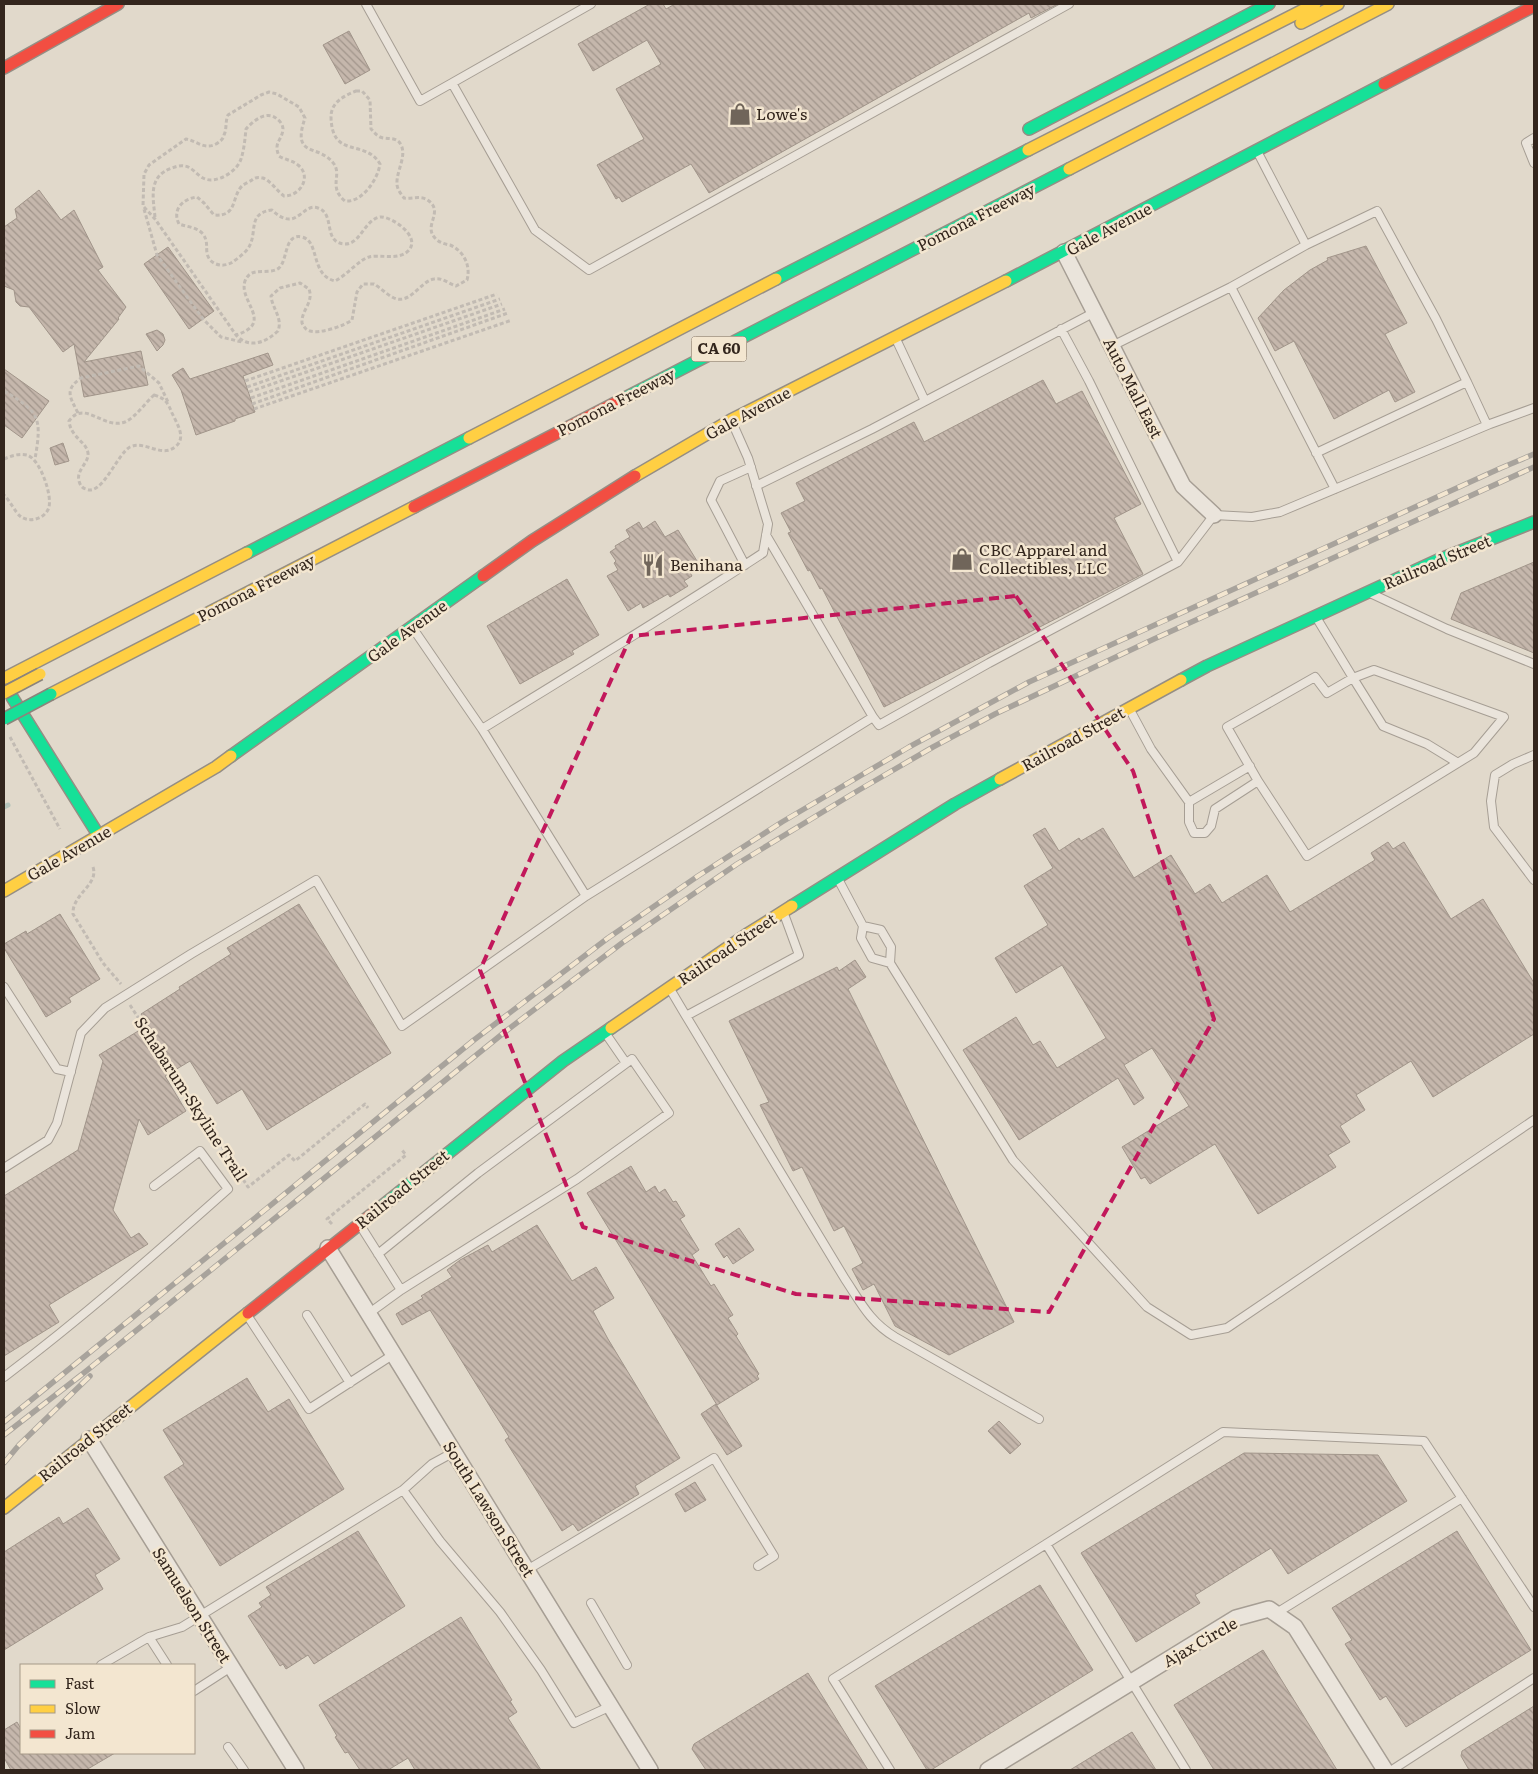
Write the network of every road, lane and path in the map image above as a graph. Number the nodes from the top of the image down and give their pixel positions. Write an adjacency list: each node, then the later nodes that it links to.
1 (118, 4): 10 (main road)
2 (366, 4): 11 (lane)
3 (591, 4): 11 (lane)
4 (1069, 4): 11 (lane)
5 (1269, 4): 12 (main road)
6 (1315, 4): 65 (main road)
7 (1338, 4): 13 (main road)
8 (1388, 4): 71 (main road, Pomona Freeway / CA 60, bridge)
9 (1534, 6): 15 (main road, Gale Avenue)
10 (4, 68)
11 (452, 84)
12 (1022, 132)
13 (1084, 134)
14 (1534, 138): 16 (lane)
15 (1258, 151): 19 (lane); 20 (main road, Gale Avenue)
16 (1534, 163)
17 (143, 206): 18 (path); 32 (path); 32 (path)
18 (155, 219): 30 (path); 30 (path)
19 (1306, 245): 21 (lane); 35 (lane)
20 (1064, 252): 26 (street, Auto Mall East); 31 (main road, Gale Avenue)
21 (1231, 287): 33 (lane); 48 (lane)
22 (497, 294): 34 (path)
23 (500, 299): 36 (path)
24 (502, 304): 38 (path)
25 (505, 309): 39 (path)
26 (1094, 312): 29 (lane); 33 (street, Auto Mall East)
27 (508, 313): 42 (path)
28 (512, 320): 44 (path)
29 (1061, 329): 40 (lane); 58 (lane)
30 (236, 335): 32 (path)
31 (895, 337): 40 (lane); 46 (main road, Gale Avenue)
32 (243, 342)
33 (1112, 346): 55 (street, Auto Mall East)
34 (245, 381)
35 (1467, 382): 47 (lane); 48 (lane)
36 (247, 387)
37 (4, 391): 50 (path)
38 (248, 392)
39 (251, 398)
40 (925, 401): 52 (lane)
41 (168, 403): 45 (path); 45 (path); 45 (path)
42 (252, 404)
43 (1534, 408): 47 (lane)
44 (254, 410)
45 (78, 413)
46 (731, 420): 51 (lane); 62 (main road, Gale Avenue)
47 (1487, 425): 53 (lane)
48 (1316, 453): 53 (lane)
49 (4, 458): 50 (path)
50 (35, 459): 54 (path)
51 (751, 467): 52 (lane); 59 (lane)
52 (756, 486): 57 (lane)
53 (1335, 489): 55 (lane)
54 (4, 495)
55 (1214, 515): 58 (lane)
56 (1534, 522): 60 (main road, Railroad Street)
57 (766, 535): 59 (lane); 70 (lane)
58 (1178, 562): 70 (lane)
59 (745, 565): 72 (lane)
60 (1368, 592): 61 (main road, Railroad Street); 63 (lane)
61 (1315, 616): 66 (lane); 69 (main road, Railroad Street)
62 (412, 627): 72 (lane); 80 (main road, Gale Avenue)
63 (1534, 664)
64 (44, 672): 68 (main road, bridge)
65 (4, 678)
66 (1353, 678): 75 (lane); 75 (lane); 76 (lane)
67 (4, 684): 80 (main road)
68 (4, 693)
69 (1129, 708): 78 (lane); 82 (main road, Railroad Street)
70 (873, 717): 85 (lane)
71 (4, 719)
72 (482, 730): 85 (lane)
73 (8, 734): 79 (path)
74 (1534, 755): 83 (lane)
75 (1458, 763): 77 (lane)
76 (1250, 766): 77 (lane); 78 (lane)
77 (1258, 781): 78 (lane)
78 (1189, 802)
79 (60, 829)
80 (99, 836): 84 (main road, Gale Avenue)
81 (93, 867): 89 (path)
82 (838, 878): 86 (main road, Railroad Street); 87 (lane)
83 (1534, 880)
84 (4, 891)
85 (586, 896): 96 (lane)
86 (783, 912): 91 (main road, Railroad Street); 93 (lane)
87 (863, 926): 88 (lane); 88 (lane)
88 (890, 963): 98 (lane)
89 (121, 984)
90 (4, 988): 96 (lane)
91 (669, 988): 93 (lane); 94 (main road, Railroad Street)
92 (130, 1005): 97 (path, Schabarum-Skyline Trail)
93 (686, 1016): 111 (lane)
94 (604, 1032): 95 (lane); 101 (main road, Railroad Street)
95 (626, 1063): 103 (lane); 104 (lane)
96 (71, 1072): 99 (lane)
97 (368, 1108)
98 (1534, 1120)
99 (4, 1168)
100 (154, 1186): 109 (lane)
101 (359, 1223): 102 (main road, Railroad Street); 103 (lane)
102 (328, 1248): 105 (main road, Railroad Street); 106 (street, South Lawson Street)
103 (378, 1254): 104 (lane)
104 (402, 1290): 106 (lane)
105 (246, 1313): 110 (lane); 112 (main road, Railroad Street)
106 (368, 1314): 108 (street, South Lawson Street)
107 (307, 1315): 110 (lane)
108 (394, 1354): 110 (lane); 113 (street, South Lawson Street)
109 (4, 1377)
110 (350, 1383)
111 (1039, 1419)
112 (89, 1439): 116 (main road, Railroad Street); 123 (street, Samuelson Street)
113 (454, 1452): 114 (lane); 119 (street, South Lawson Street)
114 (403, 1490): 123 (lane); 132 (lane)
115 (1462, 1498): 117 (lane); 121 (lane); 122 (lane)
116 (4, 1508)
117 (1046, 1544): 130 (lane); 137 (lane)
118 (758, 1566): 119 (lane)
119 (527, 1570): 132 (street, South Lawson Street)
120 (591, 1603): 127 (lane)
121 (1534, 1607)
122 (1275, 1614): 130 (street, Ajax Circle); 140 (street)
123 (199, 1615): 124 (lane); 128 (street, Samuelson Street)
124 (149, 1637): 125 (lane); 126 (lane)
125 (103, 1664)
126 (166, 1664)
127 (628, 1665)
128 (232, 1667): 131 (lane); 135 (street, Samuelson Street)
129 (1534, 1678): 141 (lane)
130 (1132, 1682): 138 (street, Ajax Circle); 139 (lane)
131 (195, 1690)
132 (610, 1706): 136 (street, South Lawson Street)
133 (228, 1747): 134 (lane)
134 (244, 1770)
135 (296, 1770)
136 (650, 1770)
137 (890, 1770)
138 (988, 1770)
139 (1186, 1770)
140 (1385, 1770)
141 (1392, 1770)

